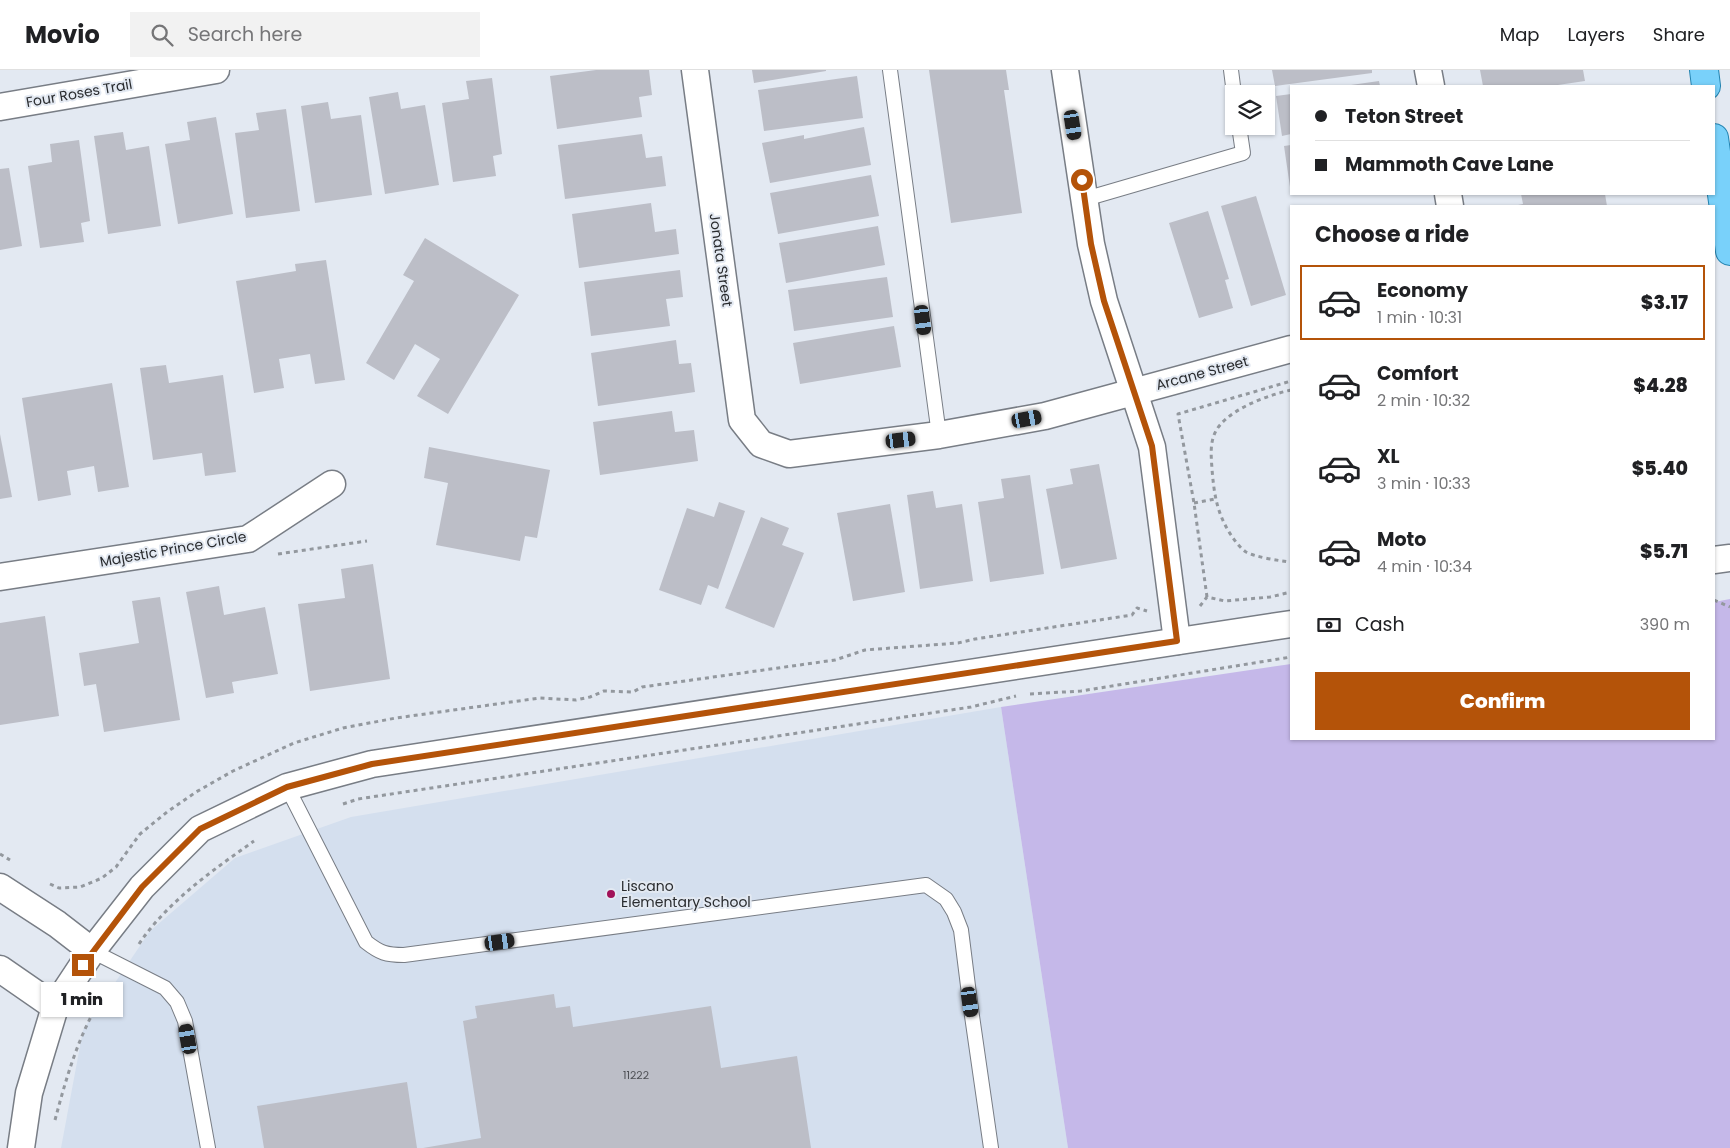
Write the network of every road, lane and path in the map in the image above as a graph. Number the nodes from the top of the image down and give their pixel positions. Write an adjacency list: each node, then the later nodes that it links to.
1 (216, 70): 11 (street, Four Roses Trail)
2 (695, 70): 23 (street, Jonata Street)
3 (890, 70): 22 (lane)
4 (1065, 70): 14 (street)
5 (1231, 70): 8 (lane)
6 (1428, 70): 9 (street)
7 (1704, 70): 10 (main road)
8 (1233, 85)
9 (1431, 85)
10 (1706, 85)
11 (0, 107)
12 (1240, 135): 14 (lane)
13 (1715, 145): 15 (main road)
14 (1084, 199): 19 (street)
15 (1730, 251)
16 (1290, 348): 19 (street, Arcane Street)
17 (1290, 381): 21 (path)
18 (1290, 390): 25 (path)
19 (1134, 392): 22 (street, Arcane Street); 35 (street)
20 (1173, 411): 21 (path)
21 (1178, 414): 26 (path)
22 (939, 436): 23 (street, Arcane Street)
23 (760, 444)
24 (332, 484): 30 (street, Majestic Prince Circle)
25 (1215, 499): 26 (path); 29 (path)
26 (1194, 503): 31 (path)
27 (1730, 558): 28 (street)
28 (1715, 560)
29 (1290, 562)
30 (0, 577)
31 (1208, 597)
32 (1715, 600): 33 (path)
33 (1730, 607)
34 (1290, 624): 35 (street)
35 (1177, 641): 37 (street)
36 (1290, 657): 38 (path)
37 (287, 787): 42 (street); 49 (lane)
38 (343, 804)
39 (254, 841): 41 (path)
40 (0, 887): 42 (street)
41 (139, 944)
42 (92, 951): 45 (street); 48 (lane)
43 (0, 969): 45 (street)
44 (101, 999): 46 (path)
45 (56, 1007): 47 (street)
46 (53, 1127)
47 (21, 1148)
48 (208, 1148)
49 (991, 1148)

